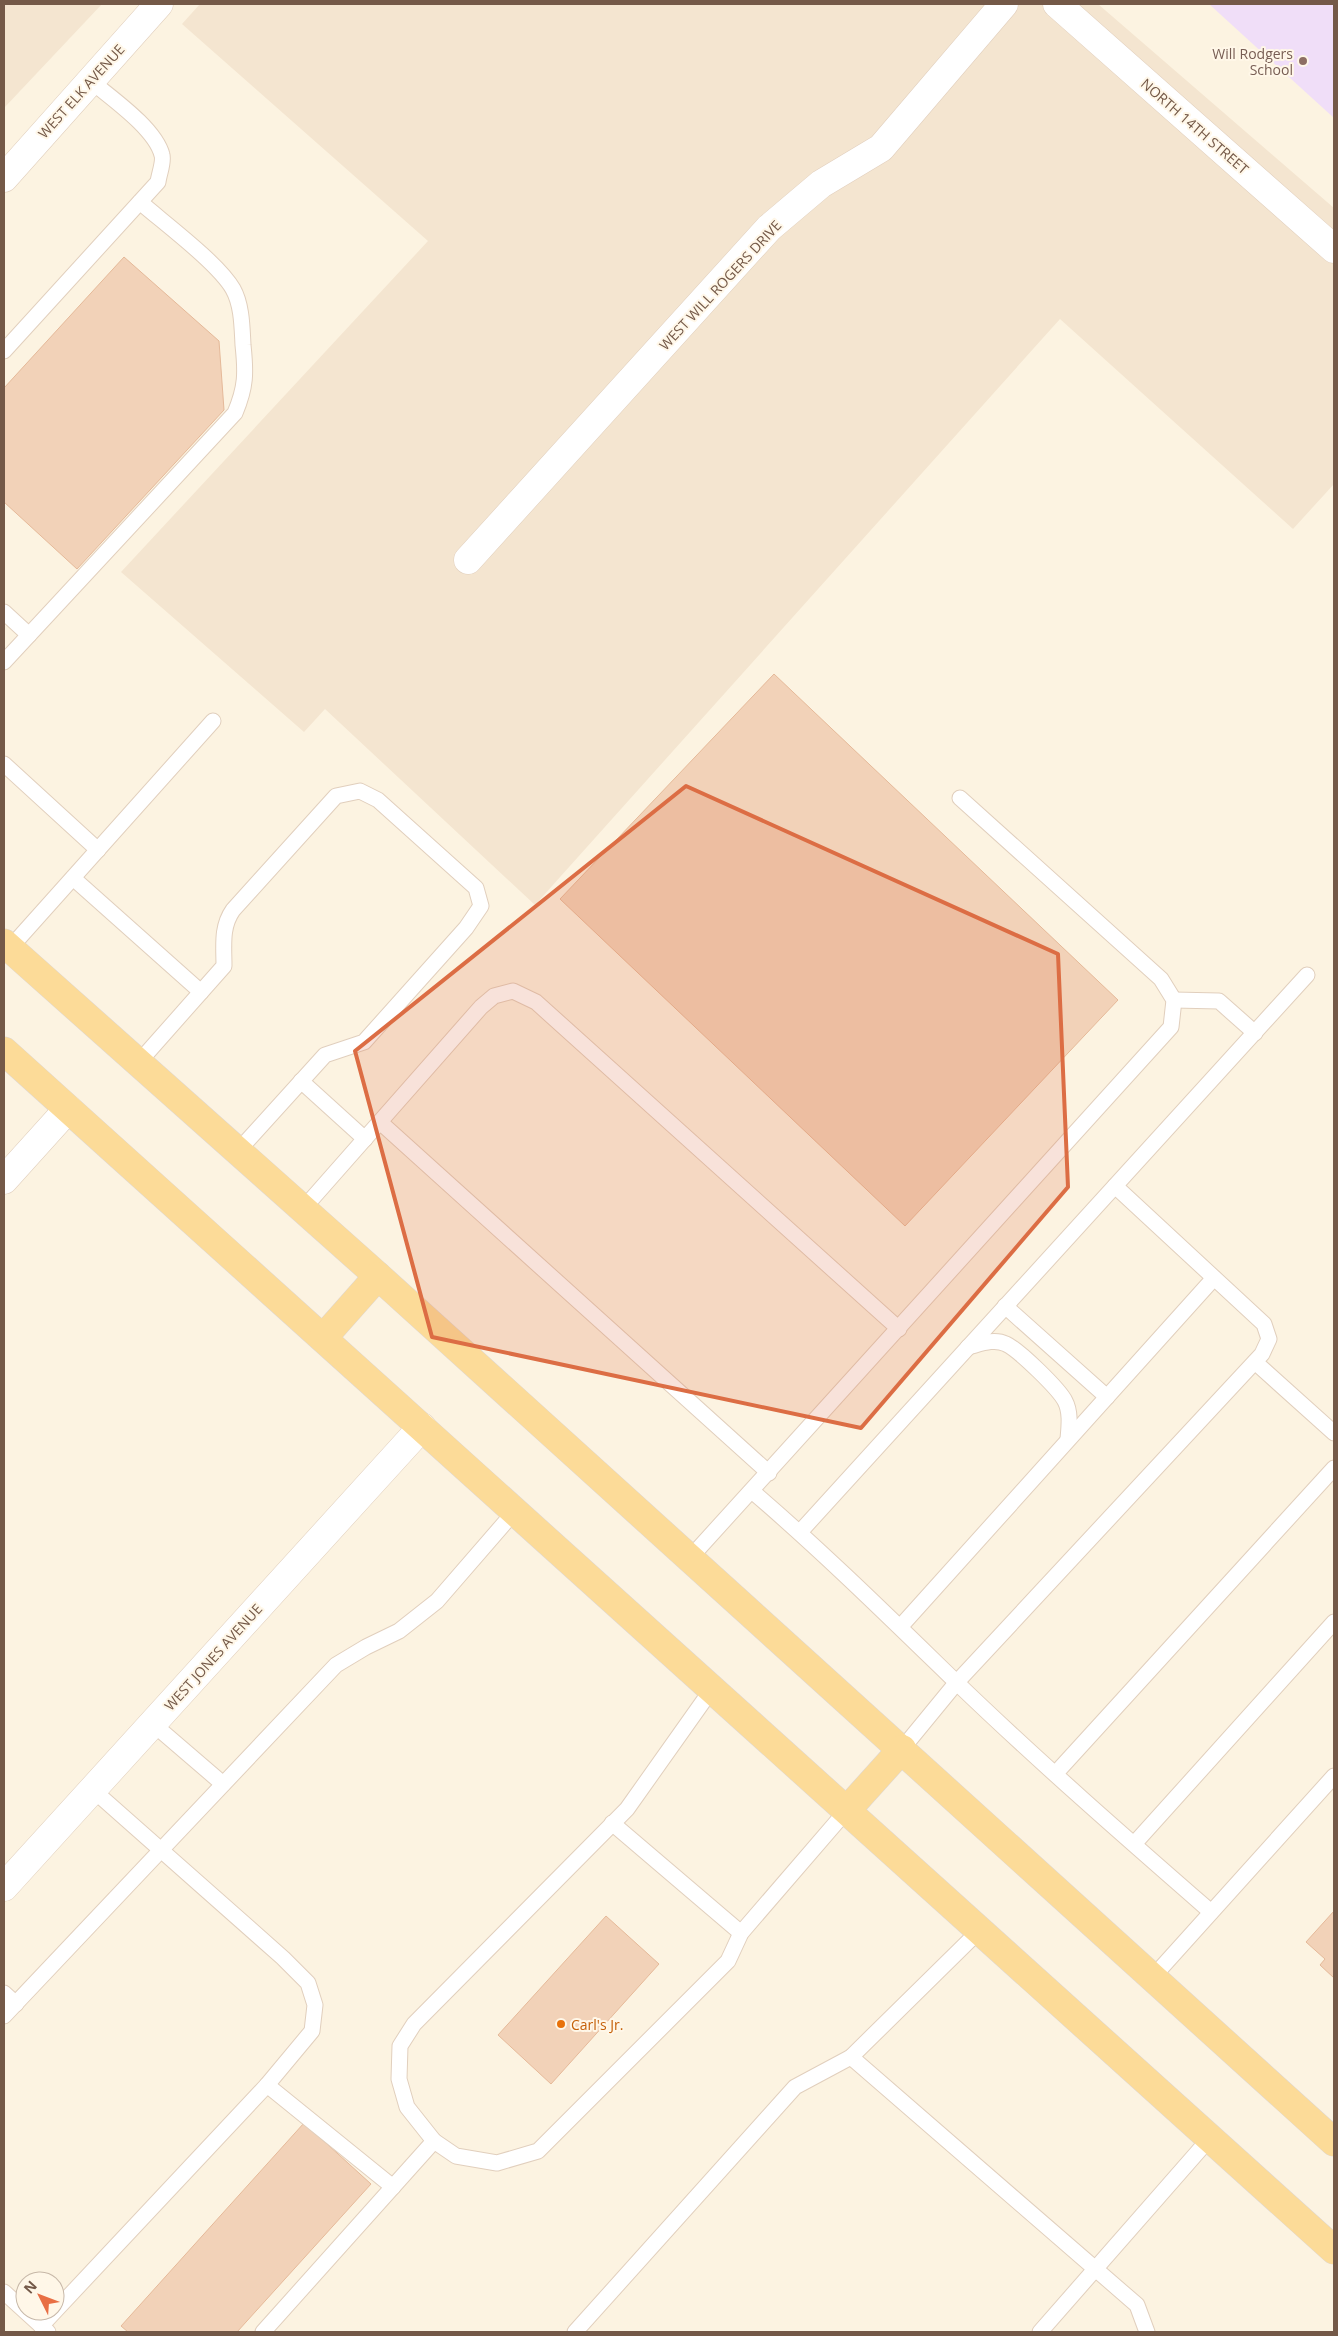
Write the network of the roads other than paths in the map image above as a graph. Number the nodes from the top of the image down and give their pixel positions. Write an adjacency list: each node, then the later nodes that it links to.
1 (159, 4): 4 (street, WEST ELK AVENUE)
2 (1004, 4): 9 (street, WEST WILL ROGERS DRIVE)
3 (1057, 4): 7 (street, NORTH 14TH STREET)
4 (91, 80): 5 (street, WEST ELK AVENUE); 6 (lane)
5 (4, 178)
6 (140, 202): 8 (lane); 11 (lane)
7 (1334, 249)
8 (4, 351)
9 (468, 560)
10 (4, 612): 11 (lane)
11 (29, 635): 12 (lane)
12 (4, 662)
13 (213, 721): 16 (lane)
14 (4, 764): 16 (lane)
15 (960, 798): 21 (lane)
16 (98, 850): 17 (lane)
17 (73, 878): 18 (lane); 20 (lane)
18 (7, 945): 24 (main road)
19 (1307, 975): 22 (lane)
20 (201, 992): 24 (lane); 25 (lane)
21 (1174, 1000): 22 (lane); 36 (lane)
22 (1255, 1032): 31 (lane)
23 (4, 1051): 26 (main road)
24 (139, 1062): 29 (main road)
25 (300, 1081): 28 (lane); 29 (lane)
26 (68, 1109): 30 (street); 37 (main road)
27 (380, 1122): 28 (lane); 36 (lane); 45 (lane)
28 (365, 1139): 32 (lane)
29 (238, 1151): 32 (main road)
30 (4, 1180)
31 (1115, 1186): 34 (lane); 35 (lane)
32 (303, 1209): 33 (main road)
33 (378, 1276): 37 (main road); 49 (main road)
34 (1214, 1278): 39 (lane); 40 (lane)
35 (1005, 1306): 38 (lane); 40 (lane)
36 (899, 1329): 45 (lane)
37 (323, 1338): 41 (main road)
38 (967, 1347): 43 (lane); 48 (lane)
39 (1255, 1362): 42 (lane); 52 (lane)
40 (1107, 1396): 43 (lane)
41 (422, 1427): 47 (main road); 54 (street, WEST JONES AVENUE)
42 (1334, 1433)
43 (1068, 1440): 51 (lane)
44 (1334, 1468): 56 (lane)
45 (769, 1473): 46 (lane)
46 (752, 1491): 48 (lane); 49 (lane)
47 (515, 1511): 53 (main road); 58 (lane)
48 (800, 1532): 51 (lane)
49 (690, 1558): 55 (main road)
50 (1334, 1622): 62 (lane)
51 (901, 1626): 52 (lane)
52 (956, 1682): 55 (lane); 56 (lane)
53 (712, 1689): 60 (main road); 61 (lane)
54 (152, 1723): 58 (lane); 59 (street, WEST JONES AVENUE)
55 (902, 1749): 60 (main road); 68 (main road)
56 (1056, 1773): 62 (lane)
57 (1334, 1776): 65 (lane)
58 (223, 1784): 63 (lane)
59 (92, 1789): 63 (lane); 64 (street, WEST JONES AVENUE)
60 (847, 1810): 66 (main road); 67 (lane)
61 (612, 1824): 67 (lane); 75 (lane)
62 (1134, 1844): 65 (lane)
63 (162, 1850): 70 (lane); 73 (lane)
64 (4, 1887)
65 (1212, 1912): 68 (lane)
66 (980, 1930): 72 (lane); 74 (main road)
67 (741, 1933): 75 (lane)
68 (1153, 1977): 76 (main road)
69 (4, 1993): 70 (lane)
70 (16, 2004): 71 (lane)
71 (4, 2016)
72 (851, 2057): 79 (lane); 83 (lane)
73 (267, 2085): 77 (lane); 81 (lane)
74 (1210, 2138): 78 (main road); 79 (lane)
75 (434, 2141): 77 (lane)
76 (1334, 2142)
77 (393, 2188): 82 (lane)
78 (1334, 2250)
79 (1097, 2268): 84 (lane); 85 (lane)
80 (4, 2292): 81 (lane)
81 (44, 2329)
82 (263, 2332)
83 (575, 2332)
84 (1040, 2332)
85 (1147, 2332)

